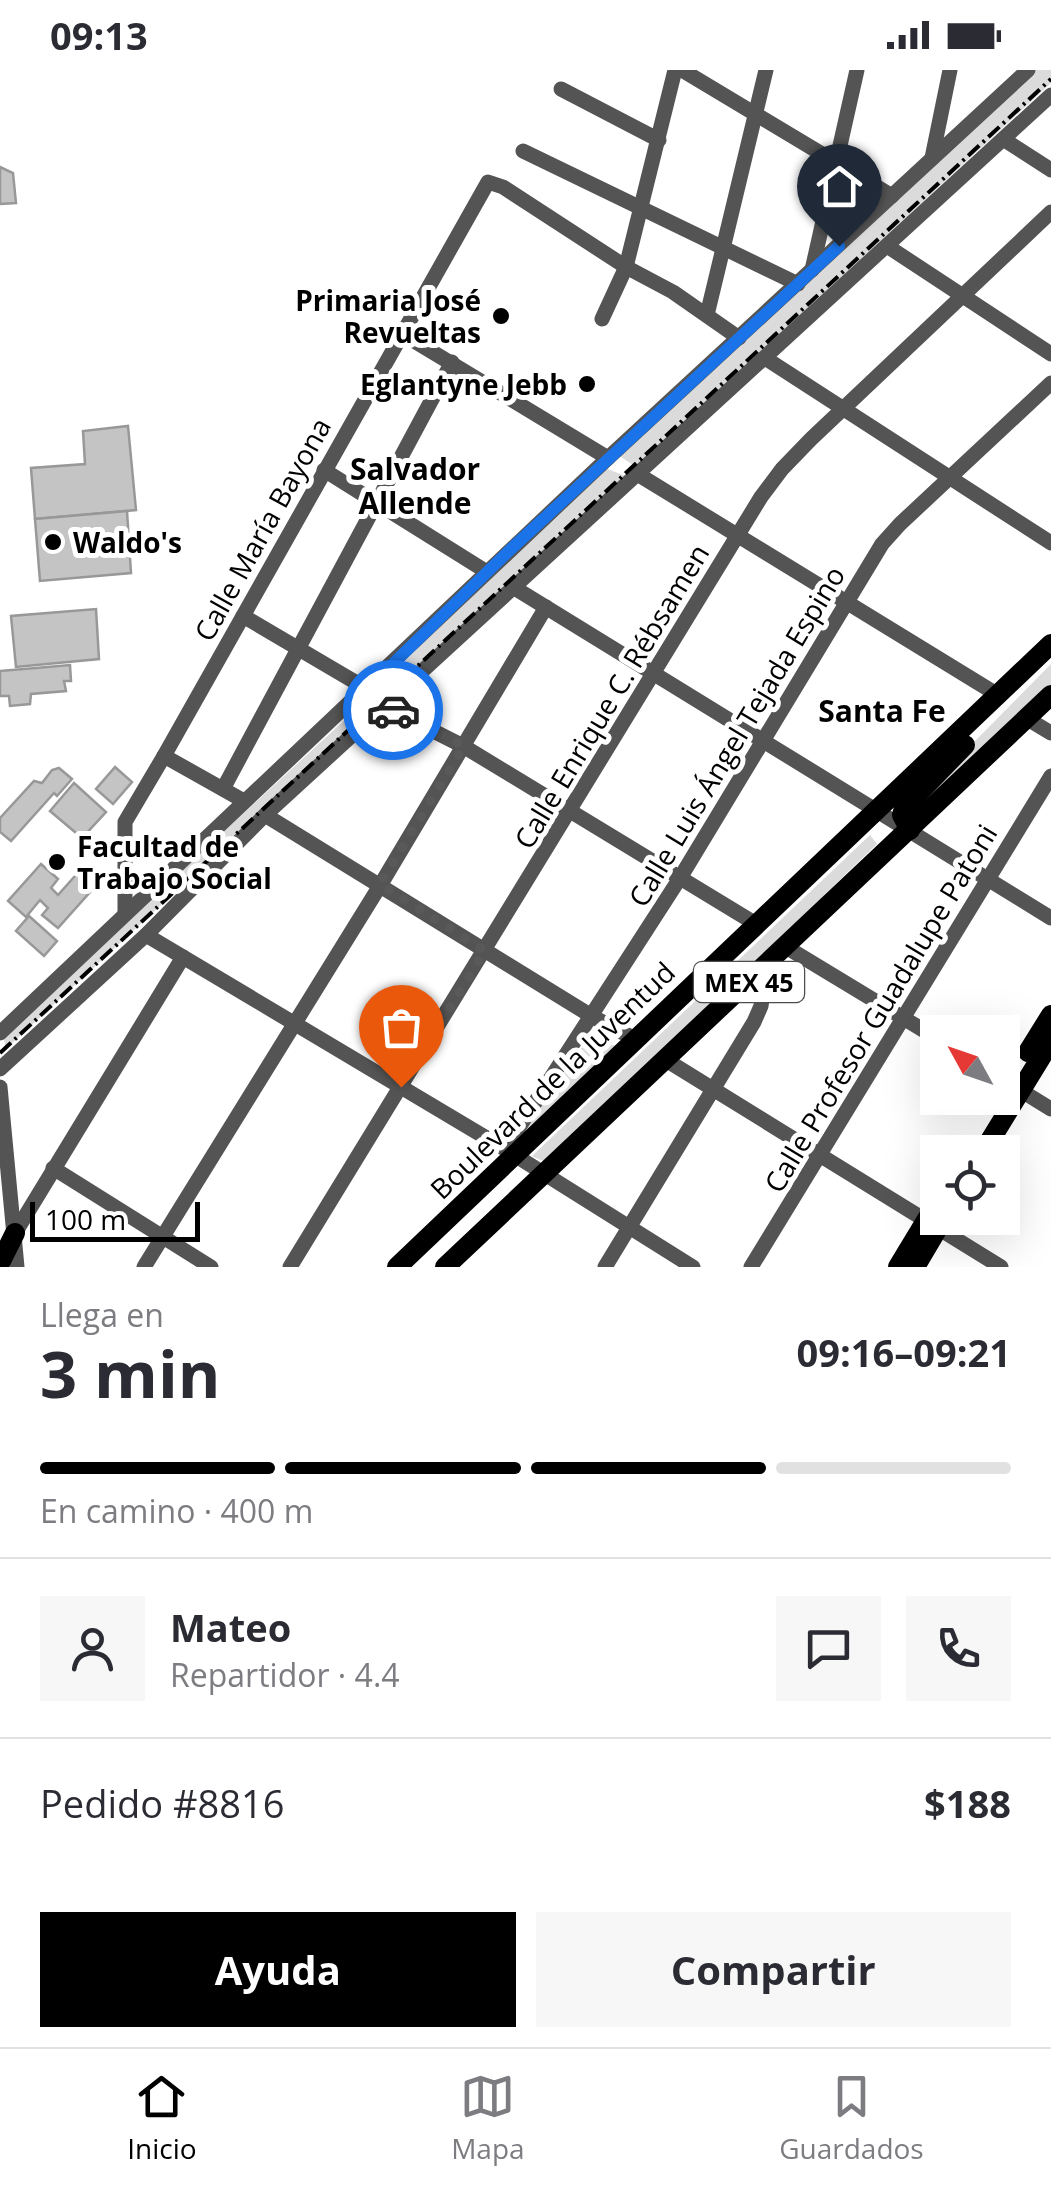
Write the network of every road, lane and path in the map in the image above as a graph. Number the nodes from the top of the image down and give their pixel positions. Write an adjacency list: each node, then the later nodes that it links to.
1 (675, 70): 11 (street)
2 (682, 70): 9 (street)
3 (766, 70): 9 (street)
4 (857, 70): 14 (street)
5 (950, 70): 13 (street)
6 (1028, 70): 13 (street)
7 (561, 90): 11 (street)
8 (1051, 95): 10 (street)
9 (755, 114): 14 (street); 20 (street)
10 (1002, 139): 15 (street); 19 (street)
11 (659, 140): 17 (street)
12 (522, 151): 17 (street)
13 (932, 158): 16 (street)
14 (835, 161): 16 (street); 22 (street)
15 (1051, 170)
16 (892, 196): 22 (street)
17 (642, 210): 20 (street); 21 (street)
18 (1051, 212): 24 (street, Calle Enrique C. Rébsamen)
19 (887, 246): 24 (street); 30 (street)
20 (721, 248): 23 (street); 25 (street)
21 (626, 267): 25 (street); 26 (street); 27 (street, Calle María Bayona)
22 (812, 270): 23 (street)
23 (798, 284): 28 (street)
24 (963, 296): 29 (street); 33 (street, Calle Enrique C. Rébsamen)
25 (707, 315): 28 (street)
26 (602, 319)
27 (401, 334): 31 (street); 35 (street, Calle María Bayona)
28 (739, 338): 34 (street)
29 (1051, 354)
30 (765, 358): 33 (street); 36 (street)
31 (452, 362): 34 (street); 38 (street)
32 (1051, 383): 37 (street, Calle Luis Ángel Tejada Espino)
33 (844, 410): 37 (street); 39 (street, Calle Enrique C. Rébsamen)
34 (608, 458): 41 (street)
35 (324, 470): 38 (street); 45 (street, Calle María Bayona)
36 (639, 475): 39 (street); 42 (street)
37 (950, 478): 40 (street); 43 (street, Calle Luis Ángel Tejada Espino)
38 (378, 504): 41 (street); 47 (street)
39 (737, 536): 43 (street); 48 (street, Calle Enrique C. Rébsamen)
40 (1051, 544)
41 (487, 572): 49 (street)
42 (513, 587): 44 (street); 52 (street)
43 (847, 603): 51 (street); 55 (street, Calle Luis Ángel Tejada Espino)
44 (546, 607): 48 (street); 56 (street)
45 (243, 616): 47 (street); 57 (street, Calle María Bayona)
46 (1051, 644): 51 (main road, Boulevard de la Juventud / MEX 45)
47 (298, 650): 49 (street); 59 (street)
48 (654, 674): 55 (street); 62 (street, Calle Enrique C. Rébsamen)
49 (367, 689): 52 (street); 60 (street)
50 (1051, 695): 53 (main road, MEX 45)
51 (994, 699): 61 (main road, Boulevard de la Juventud / MEX 45); 64 (main road)
52 (384, 706): 56 (street); 63 (street)
53 (1026, 718): 54 (street); 64 (main road, MEX 45)
54 (1051, 733)
55 (764, 741): 61 (street); 65 (street, Calle Luis Ángel Tejada Espino)
56 (464, 746): 62 (street); 67 (street)
57 (164, 756): 59 (street); 68 (street, Calle María Bayona)
58 (1051, 776): 66 (street, Calle Profesor Guadalupe Patoni)
59 (224, 789): 60 (street)
60 (244, 801): 68 (street)
61 (878, 811): 64 (street); 69 (main road); 71 (main road, Boulevard de la Juventud / MEX 45)
62 (570, 813): 65 (street); 74 (street, Calle Enrique C. Rébsamen)
63 (266, 815): 67 (street); 72 (street)
64 (910, 830): 66 (street); 69 (main road, MEX 45)
65 (680, 878): 71 (street); 78 (street, Calle Luis Ángel Tejada Espino)
66 (988, 879): 70 (street); 79 (street, Calle Profesor Guadalupe Patoni)
67 (380, 884): 74 (street); 80 (street)
68 (125, 913): 82 (street)
69 (816, 918): 73 (main road, MEX 45)
70 (1051, 918)
71 (756, 924): 83 (main road, Boulevard de la Juventud / MEX 45)
72 (146, 935): 75 (street); 87 (street)
73 (786, 946): 76 (main road, MEX 45); 79 (street)
74 (485, 951): 78 (street); 90 (street, Calle Enrique C. Rébsamen)
75 (183, 957): 80 (street); 96 (street)
76 (767, 966): 85 (main road, MEX 45); 91 (street)
77 (1051, 1015): 86 (main road)
78 (593, 1017): 83 (street); 94 (street, Calle Luis Ángel Tejada Espino)
79 (904, 1018): 81 (street); 95 (street, Calle Profesor Guadalupe Patoni)
80 (293, 1023): 90 (street); 105 (street)
81 (920, 1028)
82 (0, 1034)
83 (635, 1039): 94 (main road, Boulevard de la Juventud / MEX 45)
84 (1051, 1041): 88 (main road)
85 (666, 1060): 91 (street); 97 (main road, MEX 45)
86 (1020, 1067)
87 (0, 1069)
88 (1020, 1075)
89 (0, 1087): 101 (street)
90 (401, 1087): 94 (street); 110 (street, Calle Enrique C. Rébsamen)
91 (714, 1090): 95 (street); 100 (street)
92 (1020, 1095): 93 (street)
93 (1051, 1109)
94 (510, 1152): 97 (street); 99 (main road, Boulevard de la Juventud / MEX 45)
95 (820, 1156): 98 (street); 115 (street, Calle Profesor Guadalupe Patoni)
96 (53, 1168): 101 (street); 105 (street)
97 (543, 1173): 100 (street); 112 (main road, MEX 45)
98 (920, 1213)
99 (453, 1214): 111 (main road, Boulevard de la Juventud / MEX 45); 112 (main road)
100 (630, 1228): 113 (street); 114 (street)
101 (15, 1233): 106 (main road); 107 (street)
102 (925, 1235): 116 (main road)
103 (930, 1235): 117 (main road)
104 (955, 1235): 118 (street)
105 (163, 1237): 108 (street); 109 (street)
106 (0, 1263)
107 (17, 1267)
108 (144, 1267)
109 (211, 1267)
110 (290, 1267)
111 (396, 1267)
112 (441, 1267)
113 (604, 1267)
114 (693, 1267)
115 (751, 1267)
116 (898, 1267)
117 (915, 1267)
118 (1001, 1267)

